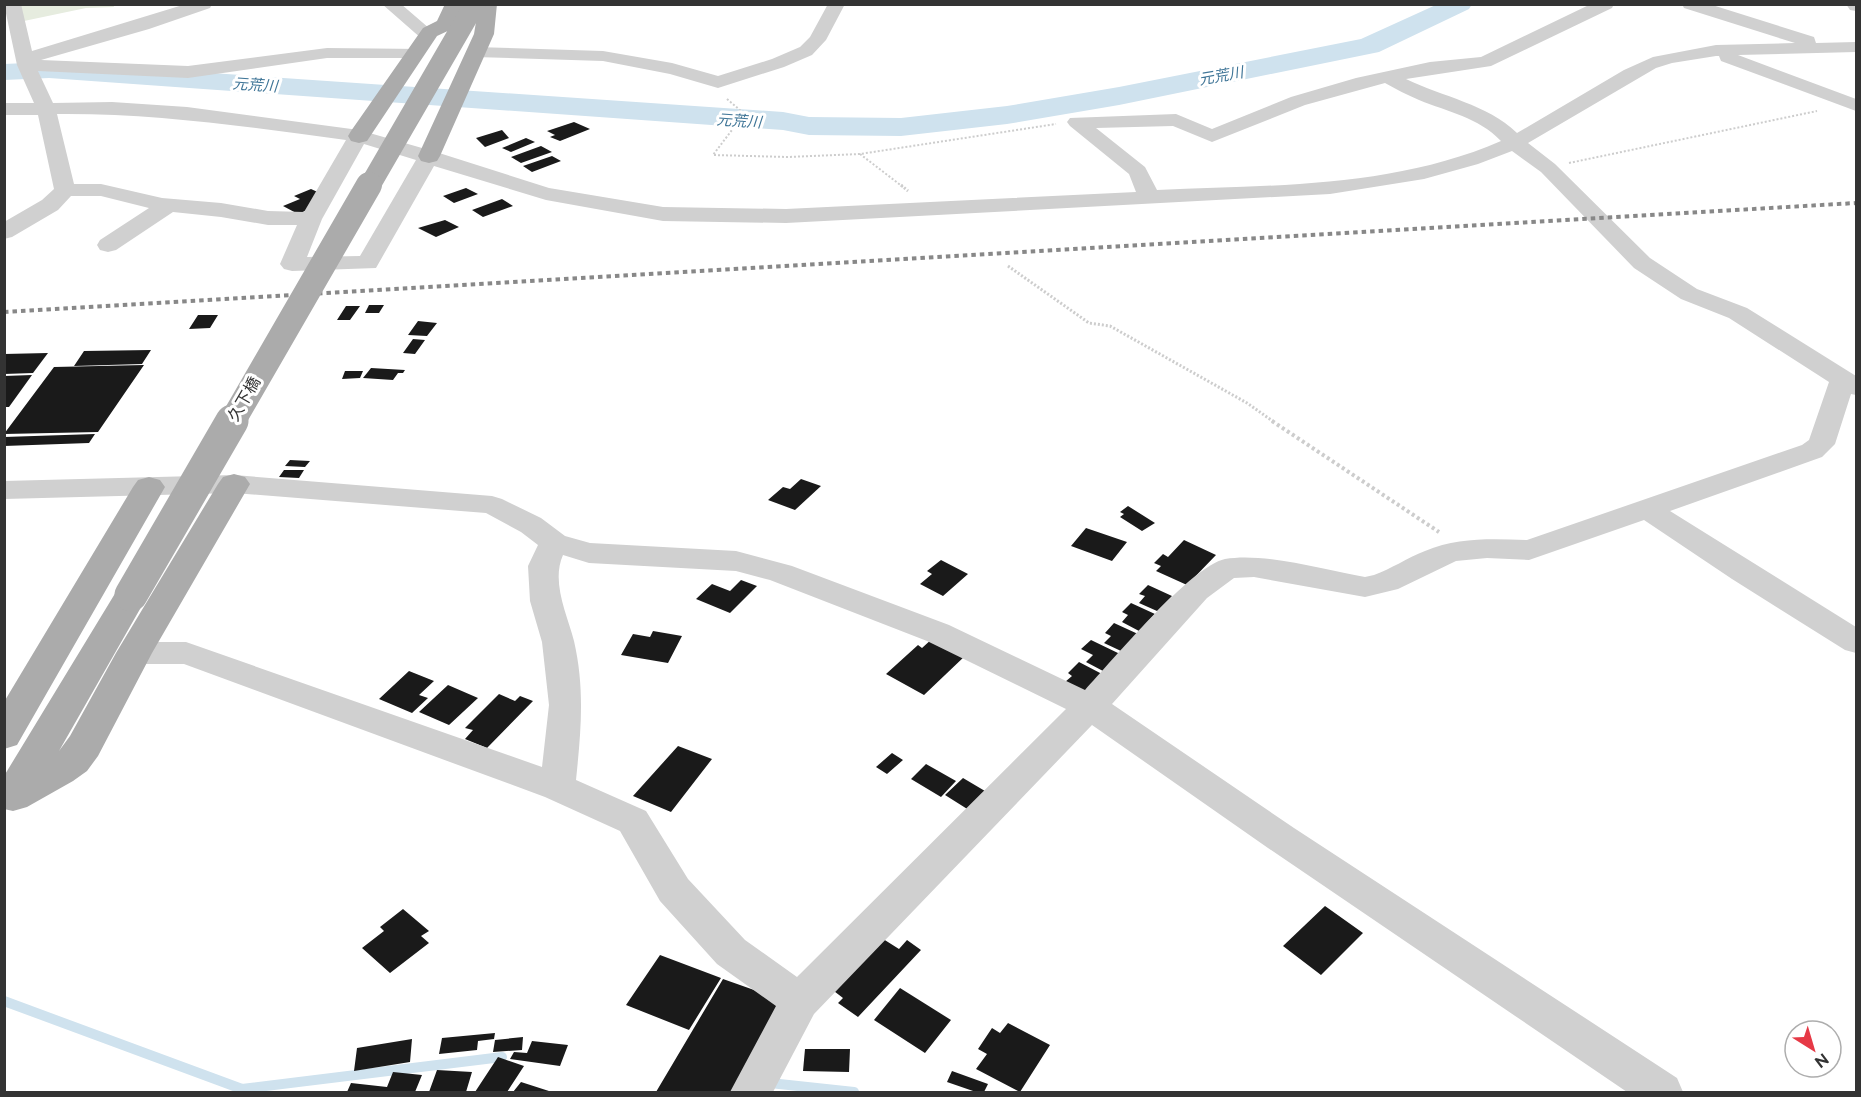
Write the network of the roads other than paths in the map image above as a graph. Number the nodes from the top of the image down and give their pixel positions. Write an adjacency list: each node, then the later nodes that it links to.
1 (12, 4): 18 (street)
2 (204, 4): 18 (street)
3 (390, 4): 9 (street)
4 (454, 4): 9 (main road)
5 (837, 4): 10 (street)
6 (1606, 4): 19 (street)
7 (1690, 4): 12 (street)
8 (483, 9): 10 (main road); 32 (main road, 久下橋, bridge)
9 (437, 33): 15 (main road); 32 (main road, bridge)
10 (472, 46): 25 (main road); 32 (main road, bridge)
11 (1857, 47): 12 (street)
12 (1831, 48): 13 (street); 17 (street)
13 (1714, 52): 20 (street); 24 (street)
14 (327, 53): 15 (street); 16 (street); 18 (street)
15 (416, 53): 23 (main road)
16 (182, 54)
17 (1857, 57)
18 (25, 62): 21 (street)
19 (1386, 76): 24 (street); 27 (street)
20 (1855, 104)
21 (46, 108): 22 (street); 23 (street); 26 (street)
22 (4, 109)
23 (359, 136): 25 (street); 29 (street)
24 (1514, 142): 27 (street); 33 (street)
25 (429, 156): 27 (street); 29 (street)
26 (65, 190): 28 (street); 30 (street)
27 (1149, 197)
28 (168, 206): 29 (street); 31 (street)
29 (310, 219)
30 (4, 232)
31 (108, 245)
32 (293, 315): 44 (main road, 久下橋, bridge)
33 (1850, 383): 37 (street)
34 (234, 484): 35 (street); 38 (street); 40 (main road)
35 (149, 487): 36 (street); 42 (main road)
36 (4, 490)
37 (1648, 508): 39 (street); 41 (street)
38 (554, 543): 41 (street); 43 (street)
39 (1857, 642)
40 (134, 653): 43 (street); 44 (main road)
41 (1090, 706): 45 (street); 47 (street)
42 (4, 735)
43 (558, 787): 45 (street)
44 (9, 802)
45 (800, 1001): 46 (street)
46 (751, 1092)
47 (1662, 1092)

